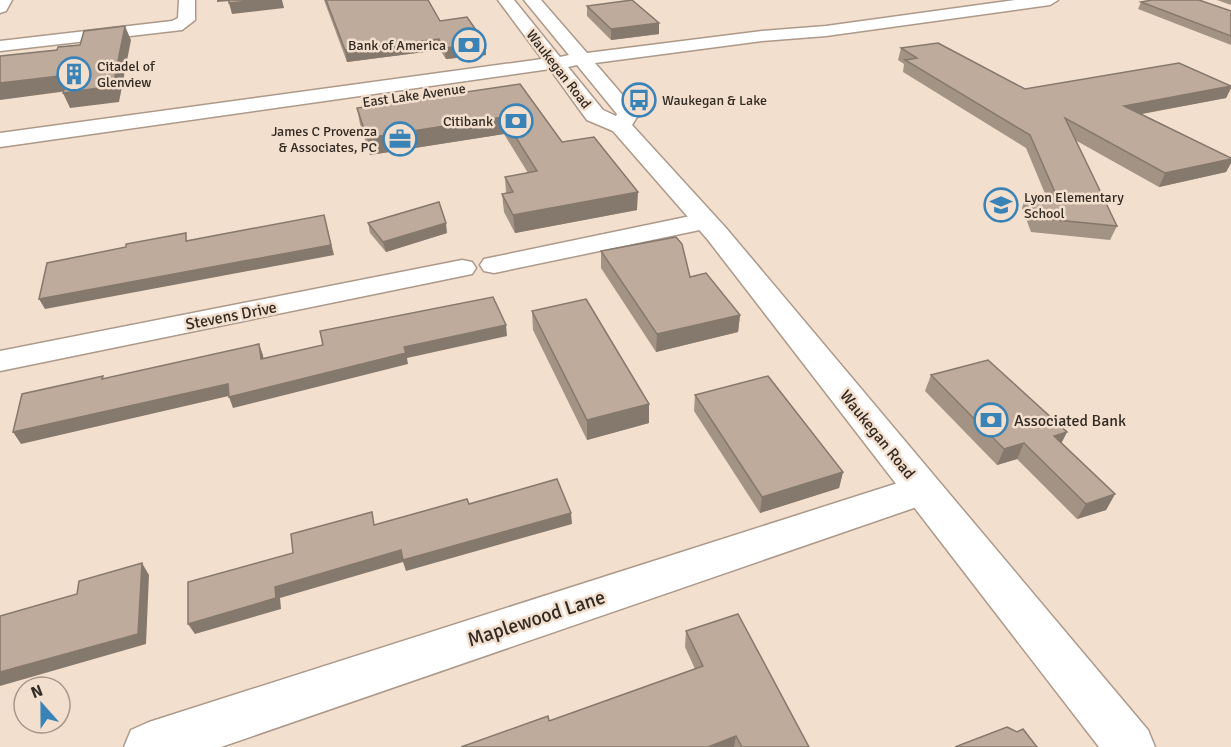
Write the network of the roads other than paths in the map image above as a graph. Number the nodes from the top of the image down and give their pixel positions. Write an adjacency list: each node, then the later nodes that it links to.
1 (4, 0): 6 (main road)
2 (187, 0): 9 (main road)
3 (506, 0): 8 (main road, Waukegan Road)
4 (532, 0): 7 (main road, Waukegan Road)
5 (1050, 0): 10 (main road, East Lake Avenue)
6 (0, 8)
7 (565, 36): 10 (main road); 11 (main road, Waukegan Road)
8 (536, 39): 12 (main road); 13 (main road, Waukegan Road)
9 (0, 46)
10 (642, 57): 11 (main road, East Lake Avenue); 15 (main road)
11 (588, 64): 13 (main road, East Lake Avenue); 15 (main road, Waukegan Road)
12 (505, 69): 13 (main road, East Lake Avenue); 17 (main road, East Lake Avenue)
13 (551, 77): 14 (main road, East Lake Avenue); 14 (main road); 16 (main road, Waukegan Road)
14 (486, 84): 18 (main road, East Lake Avenue)
15 (613, 95): 16 (main road, Waukegan Road)
16 (621, 126): 19 (main road, Waukegan Road)
17 (0, 140)
18 (0, 152)
19 (705, 221): 20 (main road); 23 (main road, Waukegan Road)
20 (494, 265)
21 (462, 268): 22 (main road, Stevens Drive)
22 (0, 361)
23 (923, 490): 24 (main road, Maplewood Lane); 25 (main road, Waukegan Road)
24 (149, 747)
25 (1130, 747)

